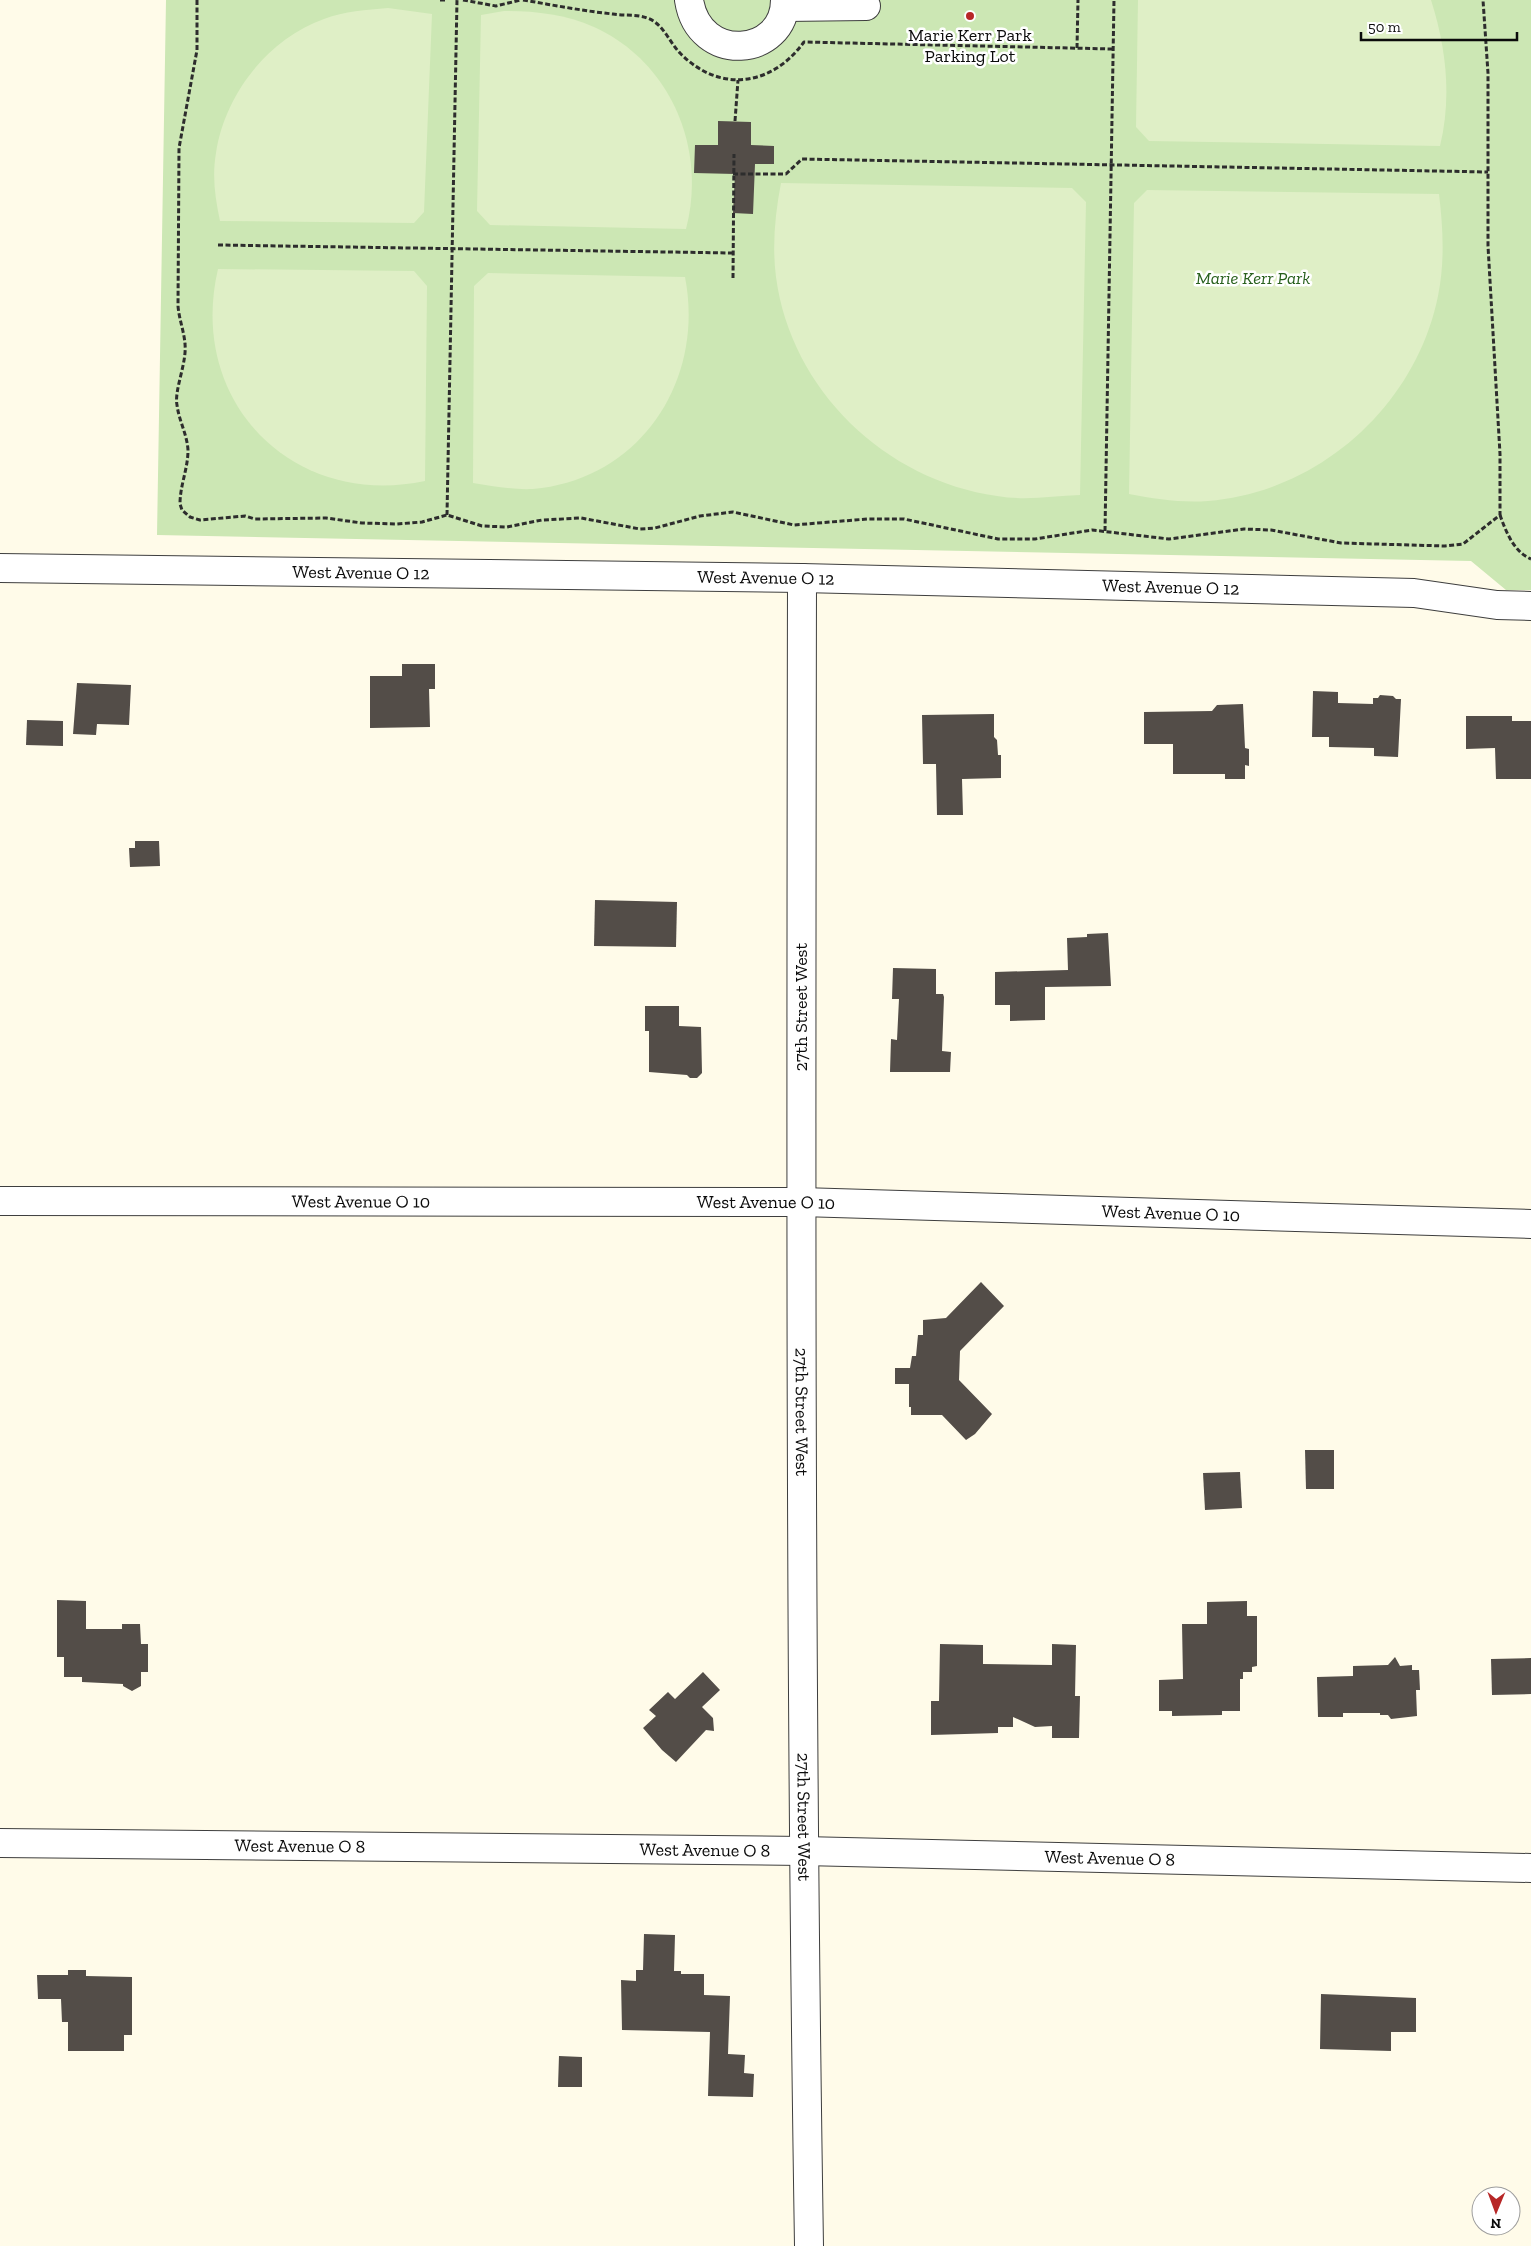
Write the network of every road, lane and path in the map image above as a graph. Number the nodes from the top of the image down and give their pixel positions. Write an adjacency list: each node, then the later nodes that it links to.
1 (198, 0): 25 (path)
2 (440, 0): 3 (path)
3 (445, 0)
4 (457, 0): 22 (path)
5 (463, 0): 6 (path)
6 (522, 0): 15 (path)
7 (689, 0): 11 (street)
8 (1078, 0): 13 (path)
9 (1114, 0): 14 (path)
10 (1483, 0): 19 (path)
11 (785, 4): 12 (street)
12 (866, 6)
13 (1077, 48): 14 (path); 15 (path)
14 (1113, 48): 18 (path)
15 (738, 80): 16 (path)
16 (735, 121)
17 (734, 154): 20 (path)
18 (1111, 165): 19 (path); 20 (path); 27 (path)
19 (1488, 172): 26 (path)
20 (733, 174): 23 (path)
21 (218, 246): 22 (path)
22 (450, 249): 23 (path); 25 (path)
23 (732, 253): 24 (path)
24 (733, 278)
25 (447, 515): 27 (path)
26 (1500, 515): 27 (path); 28 (path)
27 (1105, 531)
28 (1531, 559)
29 (0, 568): 30 (street, West Avenue O 12)
30 (802, 578): 31 (street, West Avenue O 12); 33 (street, 27th Street West)
31 (1531, 606)
32 (0, 1201): 33 (street, West Avenue O 10)
33 (801, 1202): 34 (street, West Avenue O 10); 36 (street, 27th Street West)
34 (1531, 1224)
35 (0, 1843): 36 (street, West Avenue O 8)
36 (803, 1851): 37 (street, West Avenue O 8); 38 (street, 27th Street West)
37 (1531, 1868)
38 (809, 2246)

